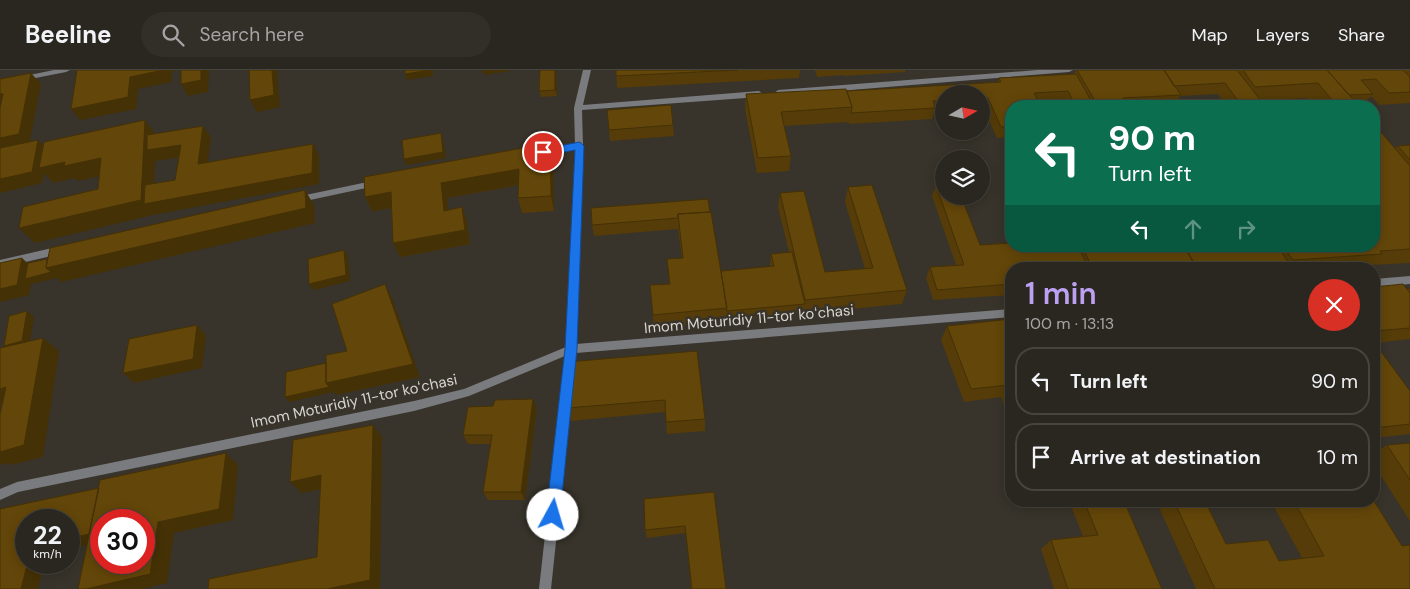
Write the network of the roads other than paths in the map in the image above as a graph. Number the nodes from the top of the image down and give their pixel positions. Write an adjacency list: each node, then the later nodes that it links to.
1 (66, 70): 4 (street)
2 (587, 70): 5 (street)
3 (1069, 70): 5 (street)
4 (0, 82)
5 (578, 108): 6 (street)
6 (580, 146): 7 (street); 15 (street)
7 (532, 154)
8 (388, 181): 9 (street)
9 (291, 201)
10 (68, 249): 11 (street)
11 (0, 264)
12 (1410, 280): 13 (street)
13 (1380, 282)
14 (1005, 313): 15 (street, Imom Moturidiy 11-tor koʻchasi)
15 (571, 349): 16 (street, Imom Moturidiy 11-tor koʻchasi); 17 (street)
16 (0, 495)
17 (545, 589)

